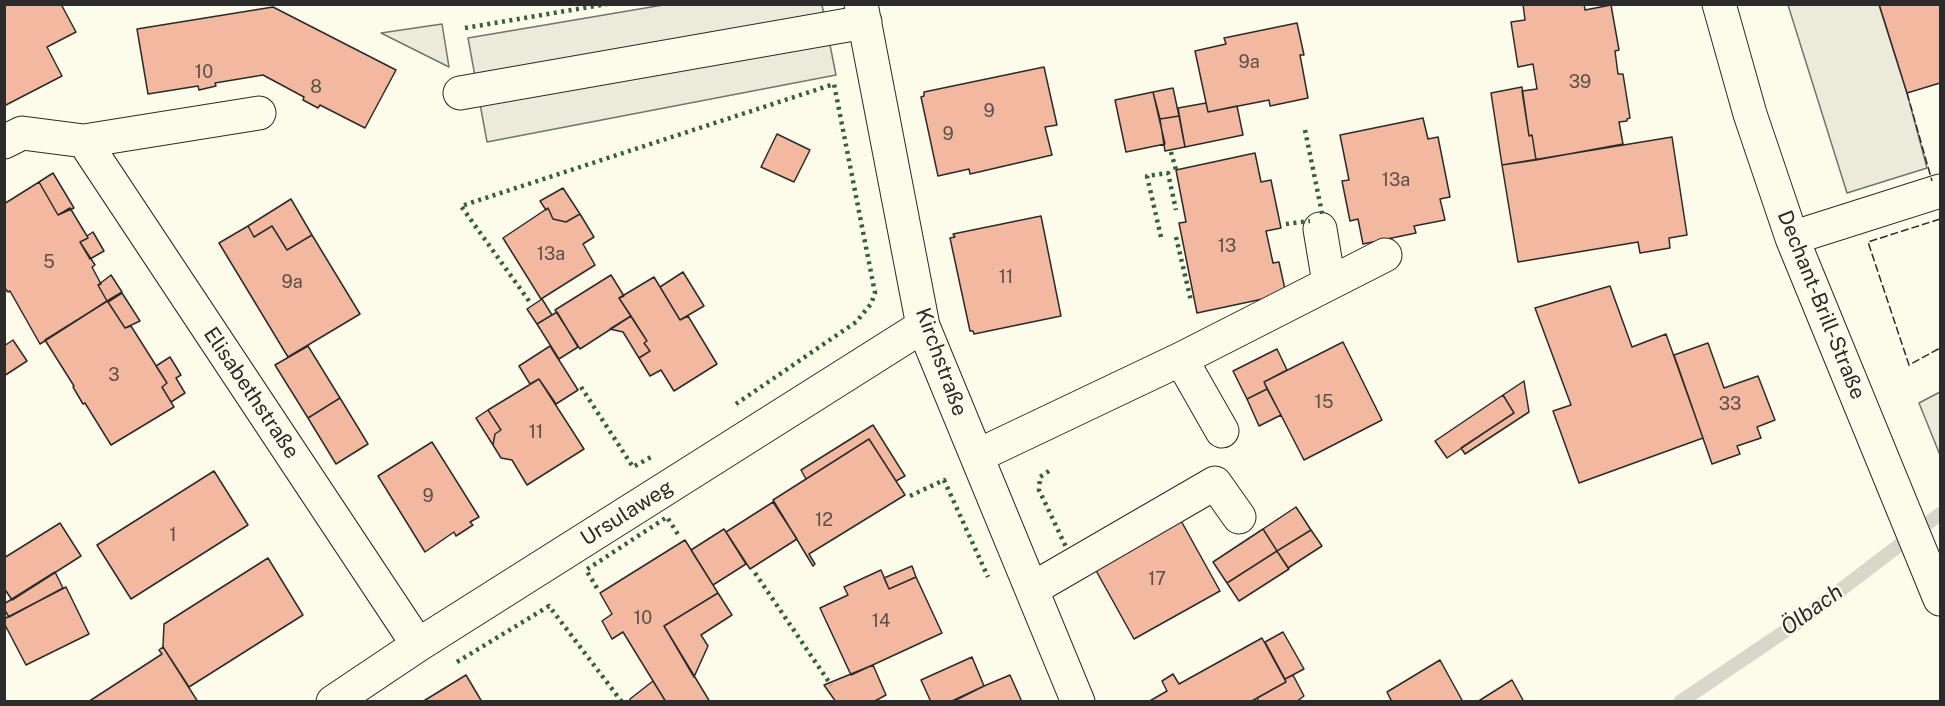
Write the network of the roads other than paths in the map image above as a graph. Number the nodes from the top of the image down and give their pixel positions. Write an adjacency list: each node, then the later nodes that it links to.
1 (1719, 4): 9 (street, Dechant-Brill-Straße)
2 (863, 13): 3 (street); 12 (street, Kirchstraße)
3 (460, 93)
4 (259, 113): 5 (street)
5 (84, 141): 6 (street); 19 (street, Elisabethstraße)
6 (4, 142)
7 (1941, 191): 9 (street)
8 (1320, 229): 11 (street)
9 (1792, 238): 18 (street, Dechant-Brill-Straße)
10 (1385, 255): 11 (street)
11 (1329, 283): 13 (street)
12 (923, 326): 15 (street, Kirchstraße); 19 (street, Ursulaweg)
13 (1181, 359): 14 (street); 15 (street)
14 (1222, 431)
15 (977, 456): 17 (street, Kirchstraße)
16 (1239, 517): 17 (street)
17 (1032, 589): 21 (street, Kirchstraße)
18 (1941, 599)
19 (418, 645): 20 (street, Ursulaweg)
20 (333, 702)
21 (1078, 702)

